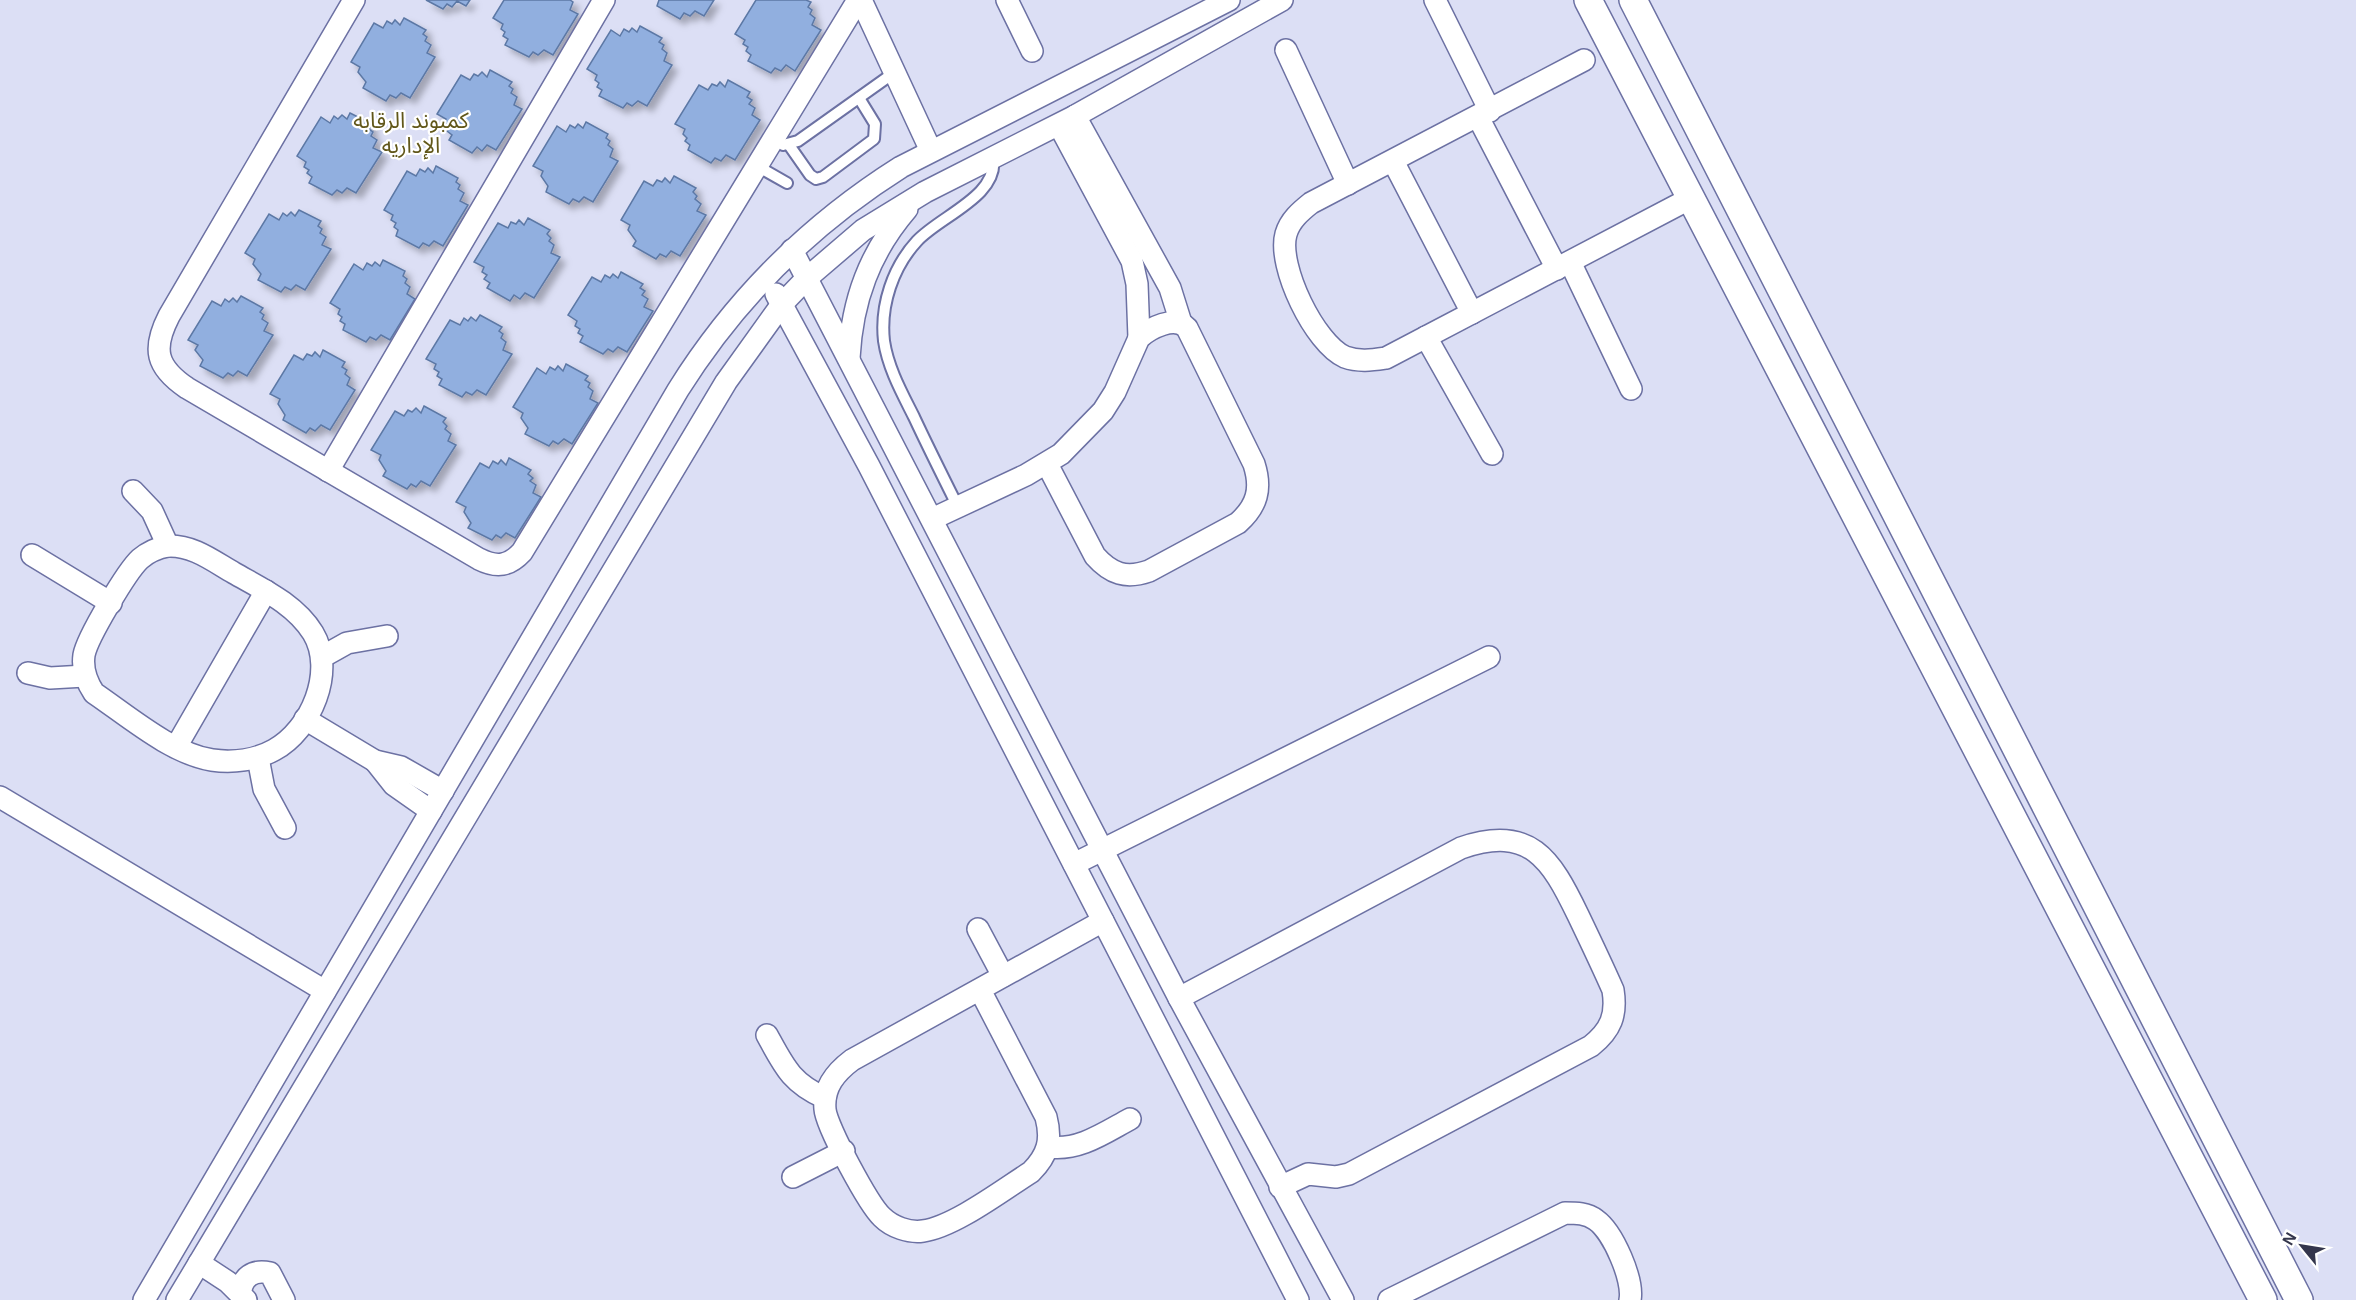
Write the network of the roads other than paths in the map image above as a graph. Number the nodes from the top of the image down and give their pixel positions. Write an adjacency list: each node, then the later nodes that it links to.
1 (354, 0): 42 (street)
2 (604, 0): 42 (street)
3 (860, 0): 14 (street); 18 (street)
4 (1007, 0): 12 (street)
5 (1282, 0): 17 (street)
6 (1435, 0): 16 (street)
7 (1588, 0): 26 (street)
8 (1633, 0): 37 (street)
9 (1223, 1): 10 (street)
10 (1197, 7): 19 (street)
11 (1286, 50): 24 (street)
12 (1032, 51)
13 (1584, 60): 16 (street)
14 (895, 72): 15 (lane); 19 (street)
15 (859, 98): 18 (lane); 18 (lane)
16 (1484, 114): 21 (street); 28 (street)
17 (1067, 121): 20 (street); 33 (street); 35 (street)
18 (781, 143): 22 (street)
19 (931, 151): 27 (street)
20 (993, 158): 25 (street); 44 (lane)
21 (1393, 160): 24 (street); 32 (street)
22 (757, 166): 23 (lane); 42 (street)
23 (786, 183)
24 (1348, 184): 34 (street)
25 (925, 192): 30 (street); 36 (street)
26 (1691, 198): 28 (street); 38 (street)
27 (792, 250): 29 (street); 30 (street)
28 (1563, 265): 32 (street); 39 (street)
29 (766, 275): 31 (street); 59 (street)
30 (807, 278): 31 (street); 36 (street)
31 (782, 304): 64 (street); 78 (street)
32 (1472, 313): 34 (street)
33 (1181, 323): 35 (street); 41 (street)
34 (1426, 337): 40 (street)
35 (1139, 338): 41 (street)
36 (849, 358): 45 (street)
37 (1819, 361): 38 (street); 88 (street)
38 (1784, 378): 87 (street)
39 (1631, 389)
40 (1492, 454)
41 (1047, 464): 44 (street)
42 (328, 471)
43 (133, 491): 46 (street)
44 (957, 507): 45 (street)
45 (932, 519): 63 (street)
46 (168, 546): 48 (street); 49 (street)
47 (32, 555): 49 (street)
48 (266, 591): 51 (street); 56 (street)
49 (111, 603): 54 (street)
50 (387, 636): 51 (street)
51 (322, 657): 55 (street)
52 (1489, 657): 63 (street)
53 (28, 673): 54 (street)
54 (85, 676): 56 (street)
55 (304, 718): 57 (street); 58 (street)
56 (176, 747): 57 (street)
57 (258, 758): 62 (street)
58 (375, 761): 59 (street); 61 (street)
59 (443, 791): 61 (street)
60 (0, 797): 69 (street)
61 (431, 811): 69 (street)
62 (285, 828)
63 (1102, 849): 64 (street); 70 (street)
64 (1074, 864): 65 (street)
65 (1103, 921): 67 (street); 83 (street)
66 (978, 929): 67 (street)
67 (1004, 976): 68 (street)
68 (980, 990): 72 (street); 74 (street)
69 (325, 991): 80 (street)
70 (1179, 998): 77 (street); 77 (street)
71 (767, 1035): 72 (street)
72 (825, 1098): 75 (street)
73 (1130, 1119): 74 (street)
74 (1049, 1148): 75 (street)
75 (844, 1151): 76 (street)
76 (793, 1177)
77 (1280, 1186): 84 (street)
78 (199, 1263): 79 (street); 81 (street)
79 (243, 1297): 82 (street)
80 (144, 1300)
81 (177, 1300)
82 (284, 1300)
83 (1298, 1300)
84 (1342, 1300)
85 (1389, 1300): 86 (street)
86 (1630, 1300)
87 (2263, 1300)
88 (2299, 1300)

